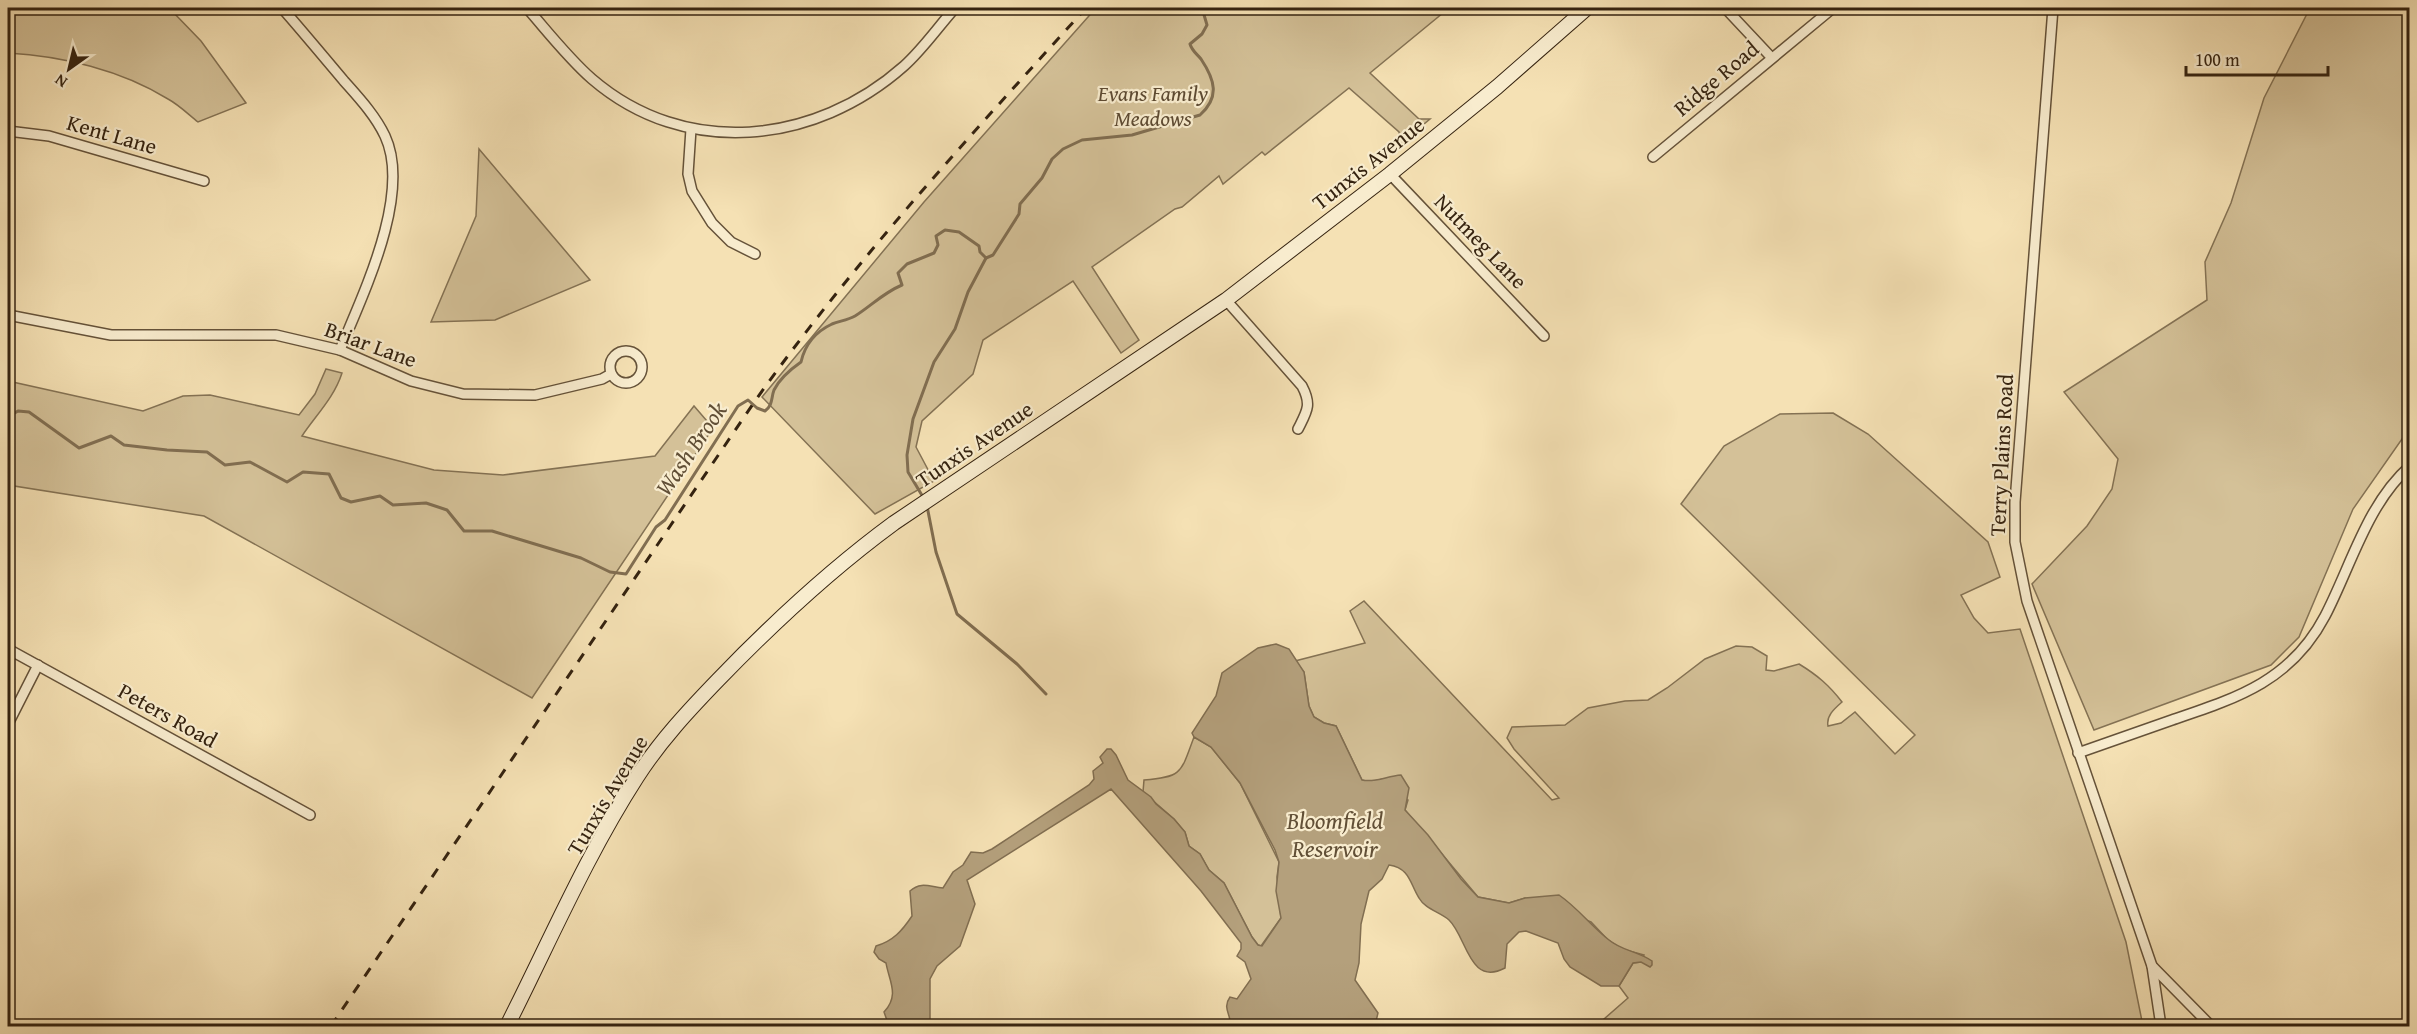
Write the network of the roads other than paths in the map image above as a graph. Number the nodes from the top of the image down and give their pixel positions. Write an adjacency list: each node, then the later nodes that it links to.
1 (282, 8): 18 (street)
2 (527, 8): 9 (street)
3 (955, 8): 9 (street)
4 (1587, 8): 12 (main road, Tunxis Avenue)
5 (1725, 8): 8 (street)
6 (1833, 8): 8 (street, Ridge Road)
7 (2053, 8): 25 (street, Terry Plains Road)
8 (1772, 57): 11 (street, Ridge Road)
9 (691, 129): 14 (street)
10 (8, 131): 13 (street, Kent Lane)
11 (1653, 157)
12 (1390, 174): 15 (main road, Tunxis Avenue); 17 (street, Nutmeg Lane)
13 (204, 181)
14 (755, 254)
15 (1226, 300): 20 (street); 28 (main road, Tunxis Avenue)
16 (8, 315): 18 (street, Briar Lane)
17 (1544, 336)
18 (340, 350): 19 (street, Briar Lane)
19 (611, 374)
20 (1298, 429)
21 (2409, 466): 25 (street)
22 (8, 649): 23 (street, Peters Road)
23 (38, 665): 24 (street); 26 (street, Peters Road)
24 (8, 724)
25 (2078, 753): 27 (street, Terry Plains Road)
26 (310, 815)
27 (2152, 966): 29 (street, Terry Plains Road); 30 (street)
28 (507, 1026)
29 (2161, 1026)
30 (2211, 1026)

